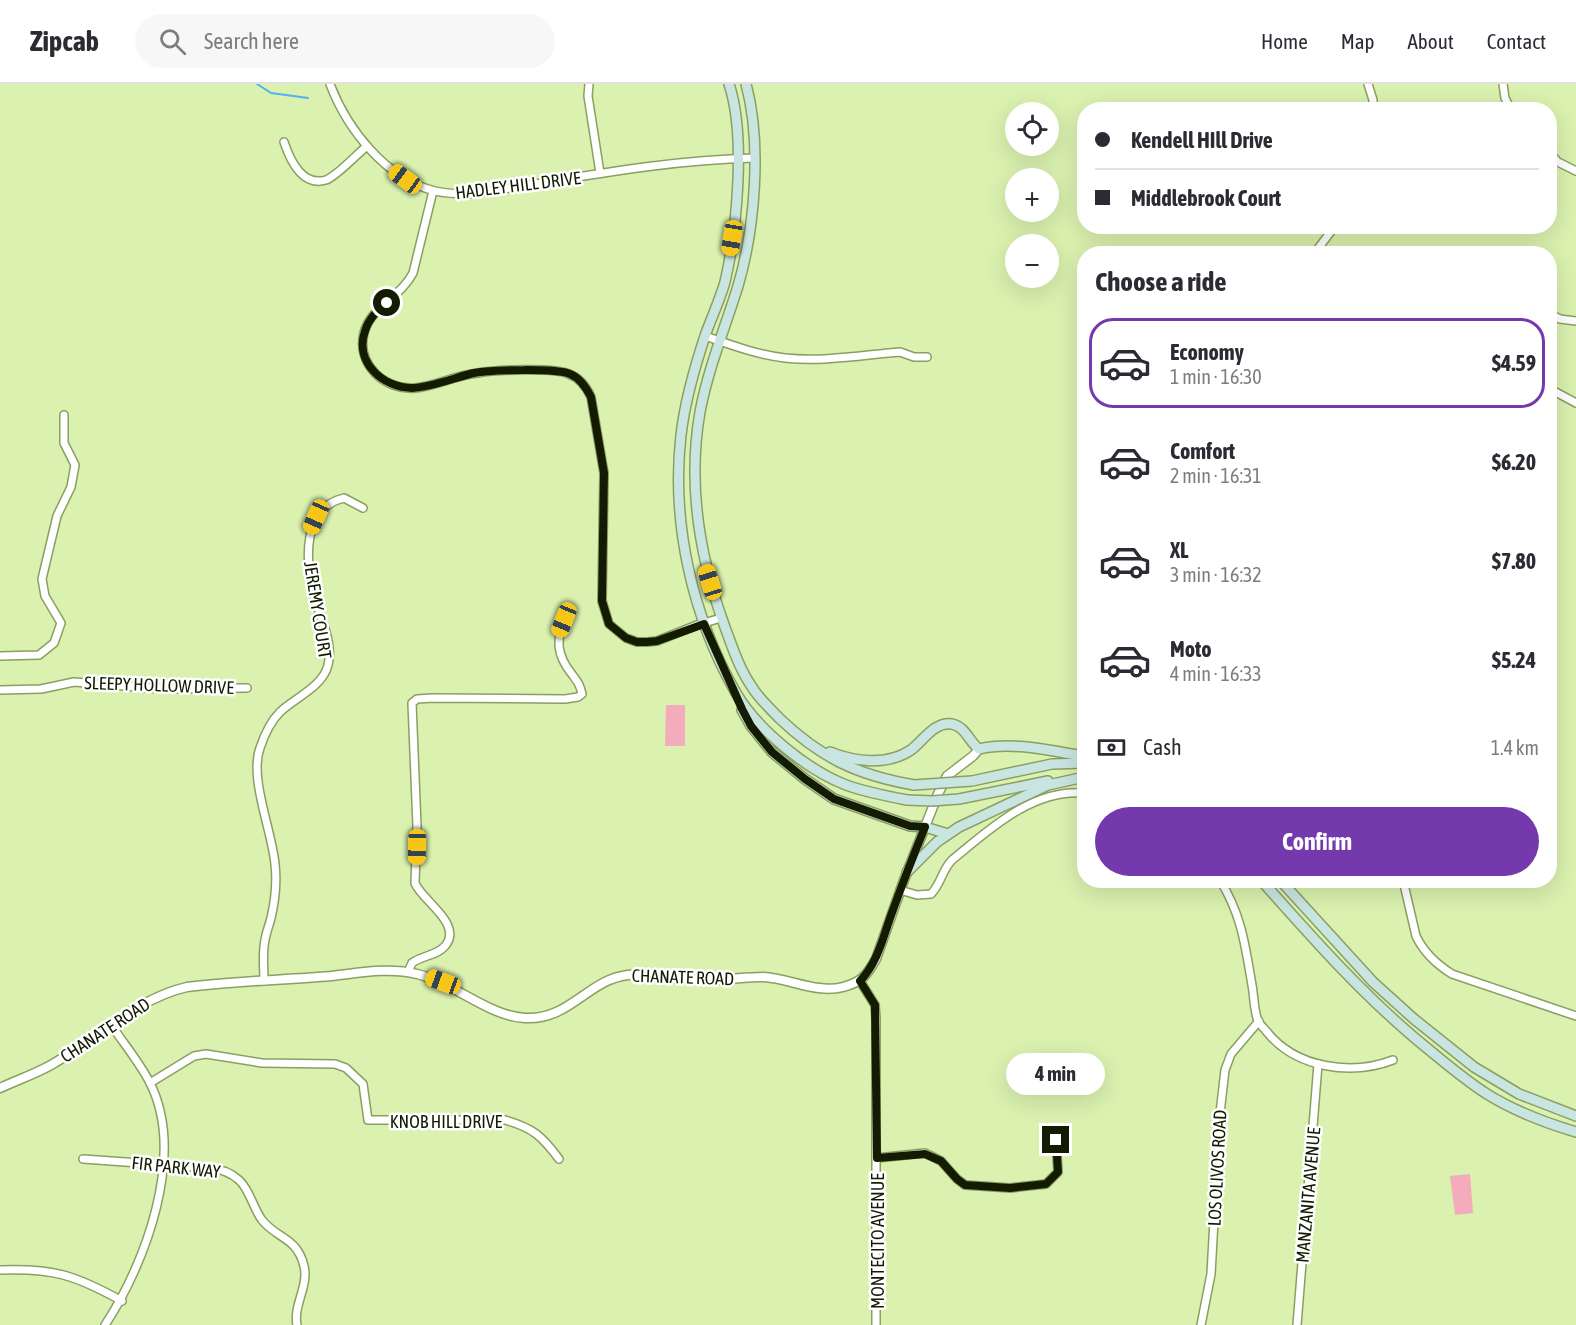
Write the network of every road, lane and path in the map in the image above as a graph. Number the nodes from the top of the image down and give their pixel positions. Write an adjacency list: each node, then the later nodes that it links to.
1 (330, 84): 10 (street, HADLEY HILL DRIVE)
2 (589, 84): 15 (street)
3 (729, 84): 11 (main road)
4 (746, 84): 12 (main road)
5 (1368, 84): 7 (street)
6 (1503, 84): 8 (street)
7 (1371, 102)
8 (1507, 102)
9 (284, 142): 10 (street)
10 (367, 146): 16 (street, HADLEY HILL DRIVE)
11 (739, 158): 12 (street, HADLEY HILL DRIVE); 15 (street, HADLEY HILL DRIVE); 19 (main road)
12 (754, 158): 20 (main road)
13 (1557, 161): 14 (street)
14 (1576, 171)
15 (600, 173): 16 (street, HADLEY HILL DRIVE)
16 (433, 191): 28 (street)
17 (1557, 318): 18 (street)
18 (1576, 321)
19 (705, 336): 20 (street); 28 (main road)
20 (719, 341): 21 (street); 26 (main road)
21 (927, 357)
22 (1557, 393): 23 (street)
23 (1576, 404)
24 (64, 415): 29 (street)
25 (363, 508): 49 (street, JEREMY COURT)
26 (722, 618): 28 (street); 33 (main road)
27 (564, 620): 48 (street)
28 (704, 624): 32 (main road)
29 (0, 656)
30 (247, 688): 31 (street, SLEEPY HOLLOW DRIVE)
31 (0, 690)
32 (736, 693): 37 (main road, bridge); 40 (main road)
33 (801, 739): 34 (main road); 36 (main road, bridge)
34 (979, 749): 35 (main road); 40 (street)
35 (1077, 755)
36 (1077, 763)
37 (1077, 778)
38 (1077, 779): 41 (main road)
39 (1077, 793): 47 (street)
40 (925, 827): 41 (main road); 42 (street)
41 (948, 834): 42 (main road)
42 (907, 872): 47 (street)
43 (1224, 888): 52 (street)
44 (1268, 888): 59 (main road)
45 (1287, 888): 58 (main road)
46 (1405, 888): 51 (street)
47 (900, 891): 50 (street)
48 (408, 972): 49 (street, CHANATE ROAD); 50 (street, CHANATE ROAD)
49 (264, 981): 53 (street, CHANATE ROAD)
50 (860, 981): 61 (street, MONTECITO AVENUE)
51 (1576, 1016)
52 (1258, 1021): 55 (street); 70 (street, LOS OLIVOS ROAD)
53 (112, 1026): 56 (street); 57 (street, CHANATE ROAD)
54 (1393, 1060): 55 (street)
55 (1318, 1064): 71 (street, MANZANITA AVENUE)
56 (150, 1083): 63 (street, KNOB HILL DRIVE); 64 (street)
57 (0, 1088)
58 (1576, 1116)
59 (1576, 1132)
60 (1056, 1140): 61 (street)
61 (877, 1158): 69 (street, MONTECITO AVENUE)
62 (83, 1159): 64 (street, FIR PARK WAY)
63 (559, 1159)
64 (163, 1165): 66 (street); 68 (street, FIR PARK WAY)
65 (0, 1270): 66 (street)
66 (122, 1301): 67 (street)
67 (105, 1325)
68 (297, 1325)
69 (876, 1325)
70 (1201, 1325)
71 (1297, 1325)

